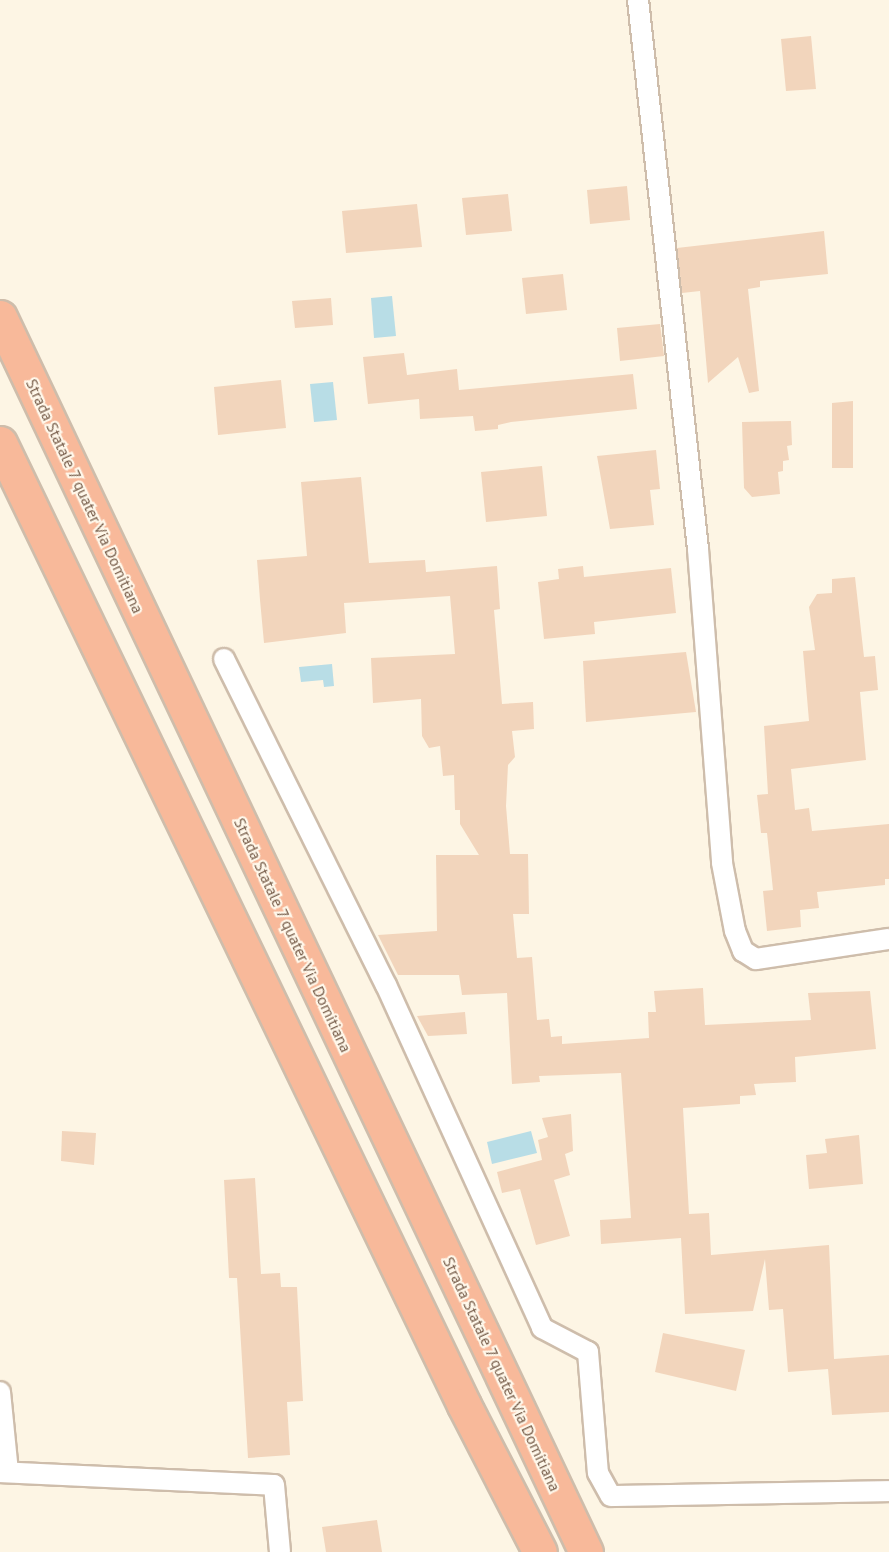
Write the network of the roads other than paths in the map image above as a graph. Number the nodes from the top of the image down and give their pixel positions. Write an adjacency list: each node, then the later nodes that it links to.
1 (638, 0): 5 (street)
2 (0, 317): 11 (highway, Strada Statale 7 quater Via Domitiana)
3 (0, 443): 10 (highway)
4 (224, 659): 8 (street)
5 (889, 939)
6 (0, 1392): 7 (street)
7 (4, 1472): 9 (street)
8 (889, 1491)
9 (280, 1552)
10 (540, 1552)
11 (586, 1552)

